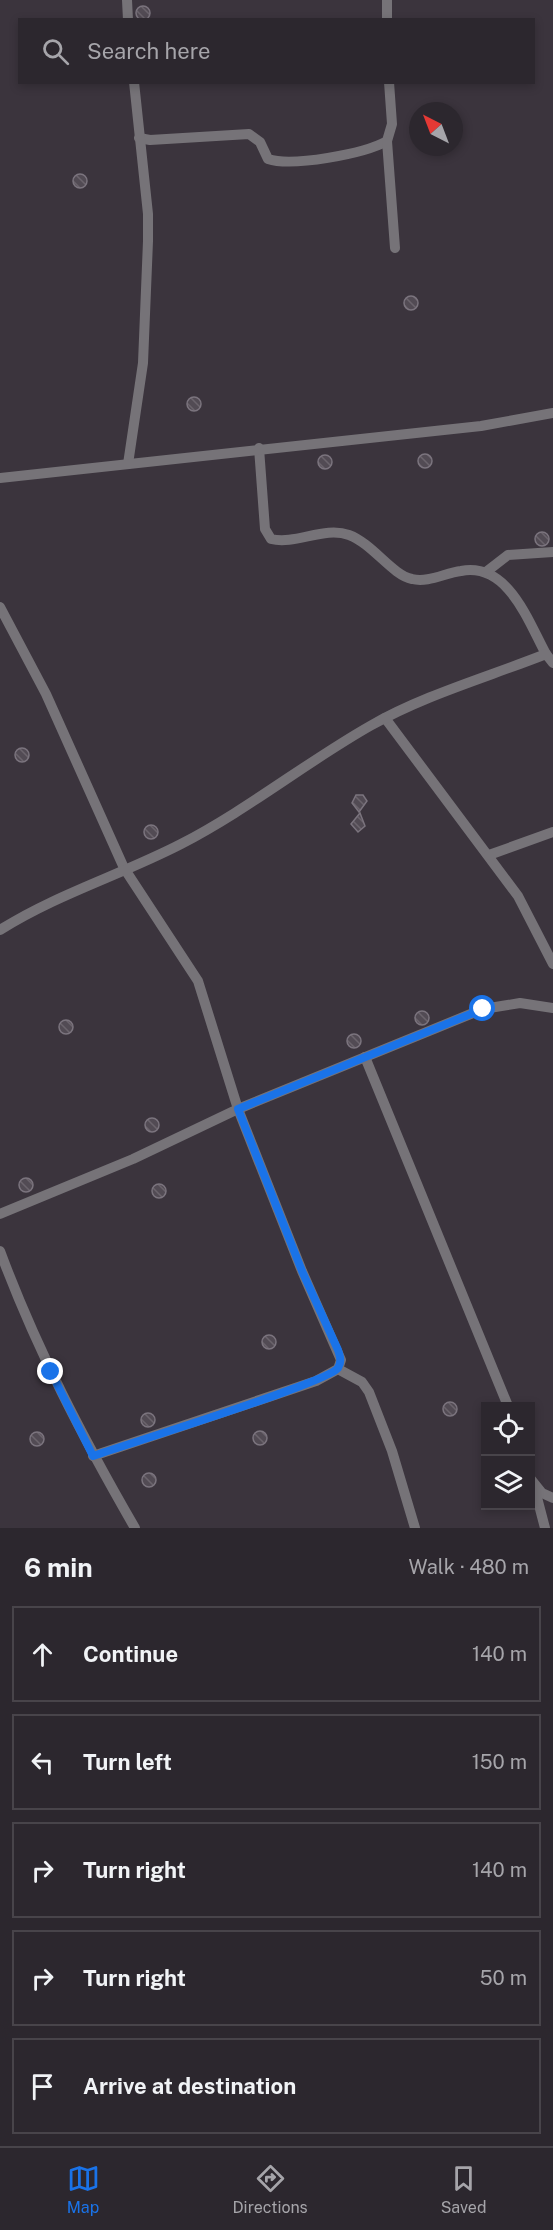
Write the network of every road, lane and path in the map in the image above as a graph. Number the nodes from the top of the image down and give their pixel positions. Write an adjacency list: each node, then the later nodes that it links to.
1 (127, 0): 3 (street)
2 (387, 0): 4 (street)
3 (128, 18)
4 (387, 18)
5 (134, 84): 7 (street)
6 (389, 84): 8 (street)
7 (139, 138): 8 (street); 12 (street)
8 (387, 141): 9 (street)
9 (395, 248)
10 (553, 413): 11 (street)
11 (259, 448): 12 (street); 15 (street)
12 (128, 464): 13 (street)
13 (0, 478)
14 (553, 552): 15 (street)
15 (486, 572): 17 (street)
16 (0, 607): 21 (street)
17 (550, 658): 18 (street)
18 (385, 718): 20 (street); 21 (street)
19 (553, 832): 20 (street)
20 (489, 855): 23 (street)
21 (124, 868): 22 (street); 26 (street)
22 (0, 930)
23 (553, 964)
24 (553, 1008): 25 (street)
25 (365, 1057): 26 (street); 30 (street)
26 (238, 1109): 27 (street); 29 (street)
27 (0, 1214)
28 (0, 1251): 31 (street)
29 (338, 1368): 31 (street); 36 (street)
30 (506, 1402)
31 (93, 1456): 35 (street)
32 (535, 1485): 34 (street)
33 (535, 1493): 37 (street)
34 (553, 1498)
35 (135, 1528)
36 (415, 1528)
37 (545, 1528)

